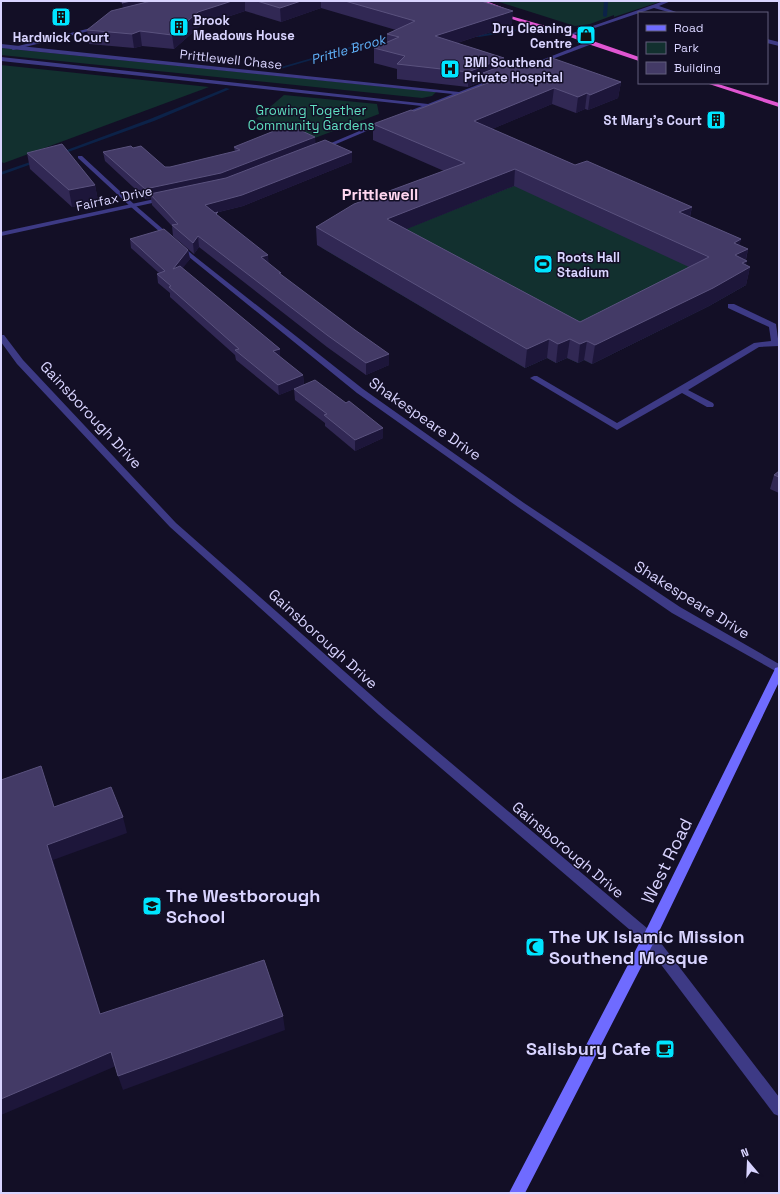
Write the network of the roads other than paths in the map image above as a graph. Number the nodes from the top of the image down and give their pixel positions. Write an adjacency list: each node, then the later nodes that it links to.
1 (669, 1): 3 (street)
2 (480, 4): 6 (highway)
3 (654, 6): 4 (street); 6 (street)
4 (674, 12)
5 (102, 26): 7 (street)
6 (567, 34): 9 (highway)
7 (53, 38): 12 (street); 13 (street)
8 (768, 40): 10 (street)
9 (590, 43): 15 (highway); 16 (street)
10 (779, 44)
11 (1, 46): 12 (street, Prittlewell Chase)
12 (14, 48): 13 (street, Prittlewell Chase)
13 (54, 51): 19 (street, Prittlewell Chase)
14 (1, 59): 20 (street, Prittlewell Chase)
15 (638, 59)
16 (527, 67)
17 (503, 77): 19 (street)
18 (712, 84): 22 (highway)
19 (459, 93): 21 (street)
20 (400, 102): 21 (street, Prittlewell Chase); 23 (street)
21 (429, 105): 23 (street)
22 (779, 106)
23 (407, 114): 24 (street)
24 (312, 152)
25 (80, 157): 27 (street, Shakespeare Drive)
26 (171, 198): 27 (street, Fairfax Drive)
27 (132, 206): 28 (street, Fairfax Drive); 35 (street, Shakespeare Drive)
28 (1, 234)
29 (731, 306): 31 (street)
30 (1, 337): 36 (street, Gainsborough Drive)
31 (777, 343): 33 (street)
32 (534, 378): 33 (street)
33 (682, 390): 34 (street)
34 (710, 405)
35 (779, 670): 36 (main road, West Road)
36 (649, 938): 37 (street, Gainsborough Drive); 38 (main road, West Road)
37 (779, 1109)
38 (515, 1192)

